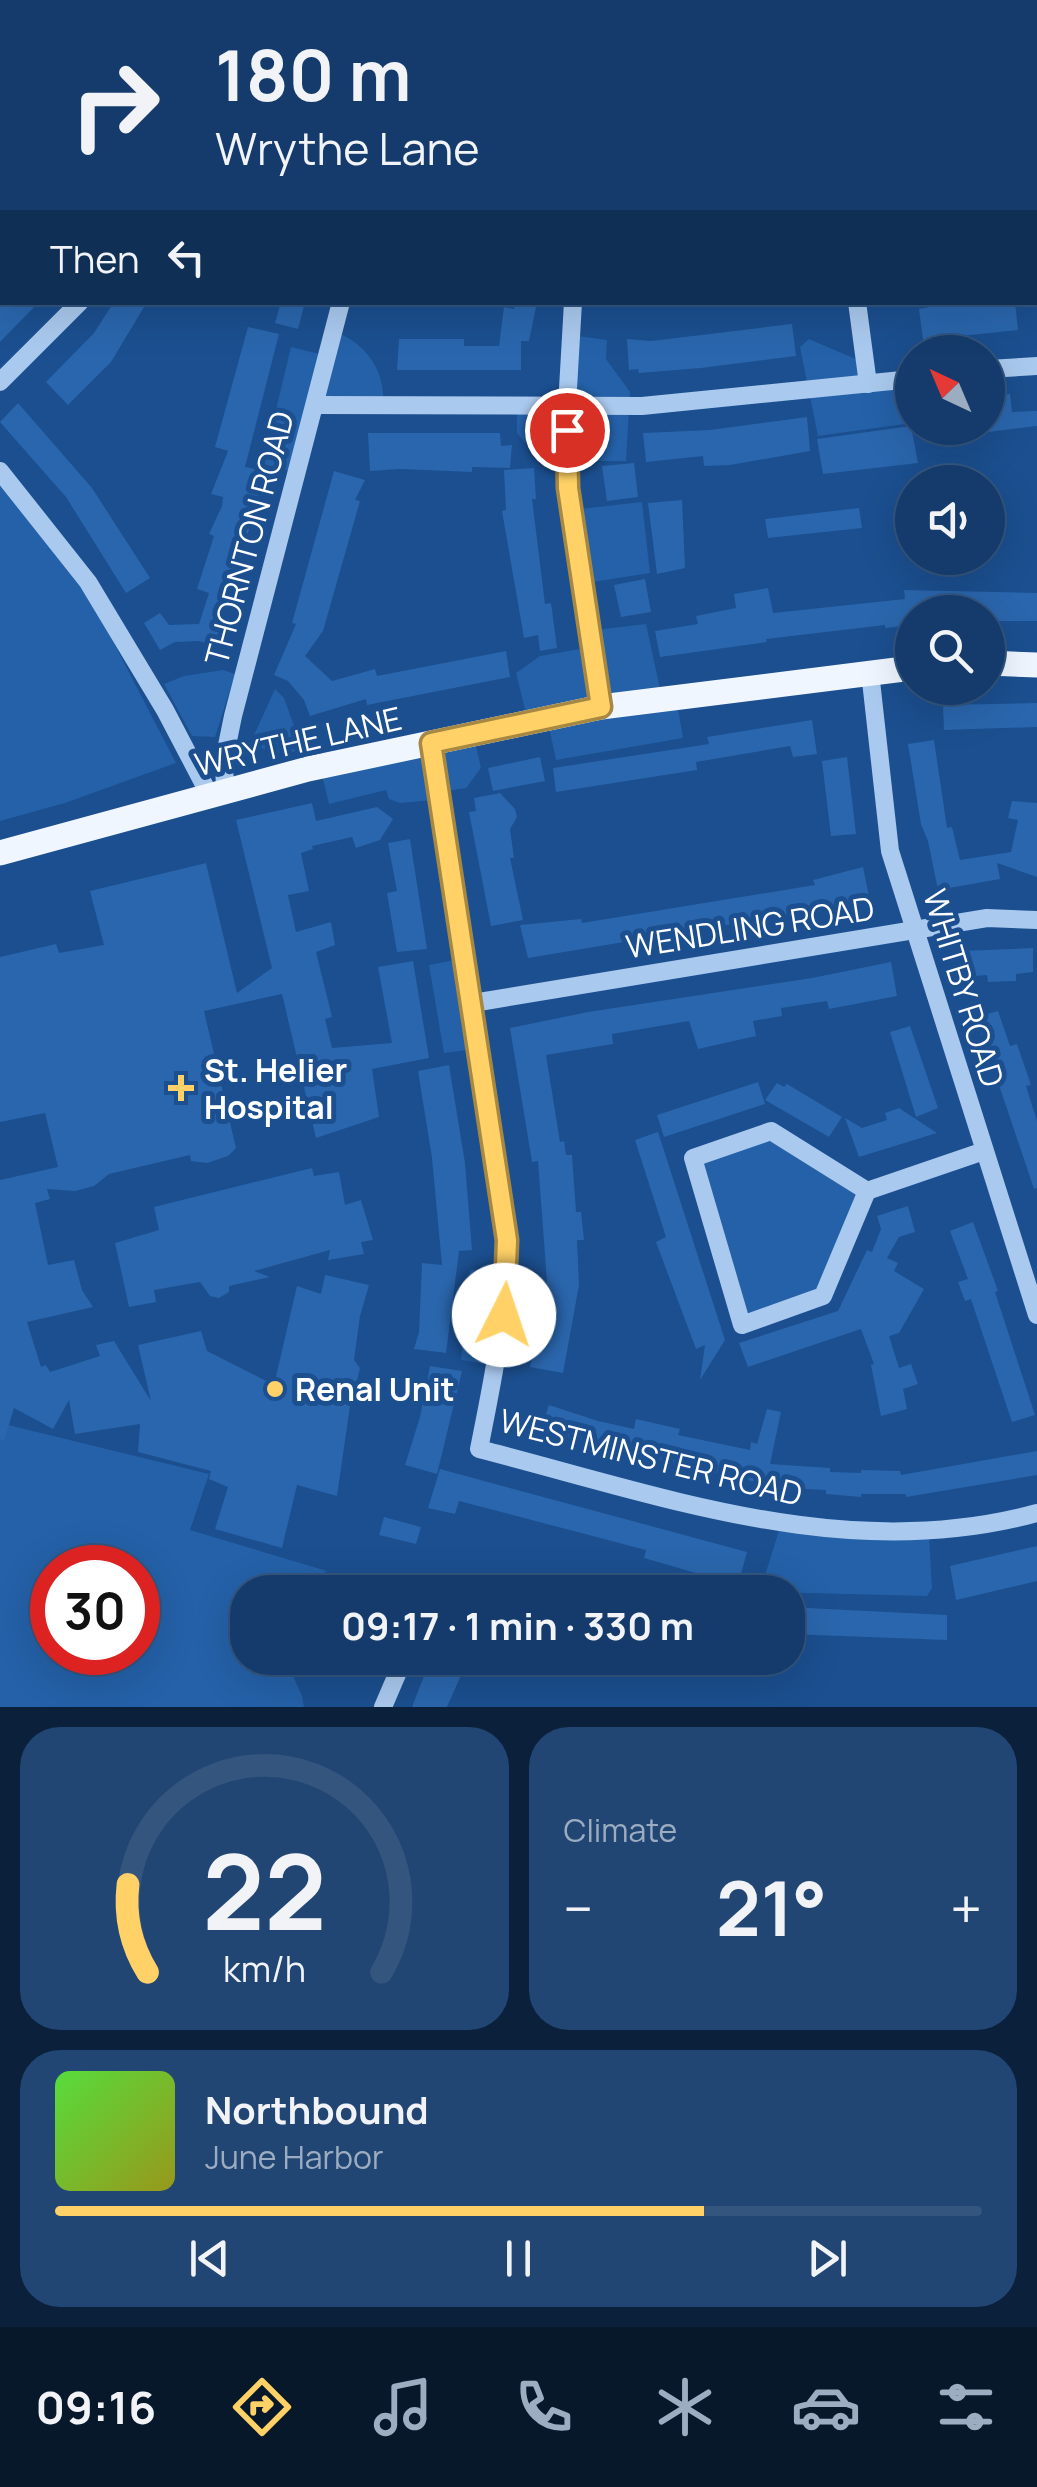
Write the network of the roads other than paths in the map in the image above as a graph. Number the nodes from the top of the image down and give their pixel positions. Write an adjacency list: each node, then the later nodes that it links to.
1 (77, 305): 8 (street)
2 (340, 305): 10 (street, THORNTON ROAD)
3 (574, 305): 11 (street)
4 (857, 305): 9 (street)
5 (1037, 366): 6 (street)
6 (1005, 369)
7 (895, 381): 9 (street)
8 (0, 382)
9 (868, 384): 11 (street)
10 (316, 405): 11 (street); 19 (street, THORNTON ROAD)
11 (566, 406): 17 (street)
12 (0, 471): 19 (street)
13 (1005, 664): 14 (main road)
14 (1037, 665)
15 (895, 670): 16 (main road, WRYTHE LANE)
16 (870, 672): 17 (main road, WRYTHE LANE); 22 (street, WHITBY ROAD)
17 (601, 707): 18 (main road, WRYTHE LANE)
18 (431, 743): 19 (main road, WRYTHE LANE); 23 (street, WESTMINSTER ROAD)
19 (217, 792): 20 (main road, WRYTHE LANE)
20 (0, 853)
21 (1037, 920): 22 (street, WENDLING ROAD)
22 (914, 930): 23 (street, WENDLING ROAD); 24 (street, WHITBY ROAD)
23 (472, 1003): 27 (street, WESTMINSTER ROAD)
24 (984, 1152): 25 (street); 26 (street, WHITBY ROAD)
25 (867, 1191): 25 (street)
26 (1037, 1315)
27 (1037, 1513)
28 (397, 1675): 29 (street)
29 (383, 1707)

